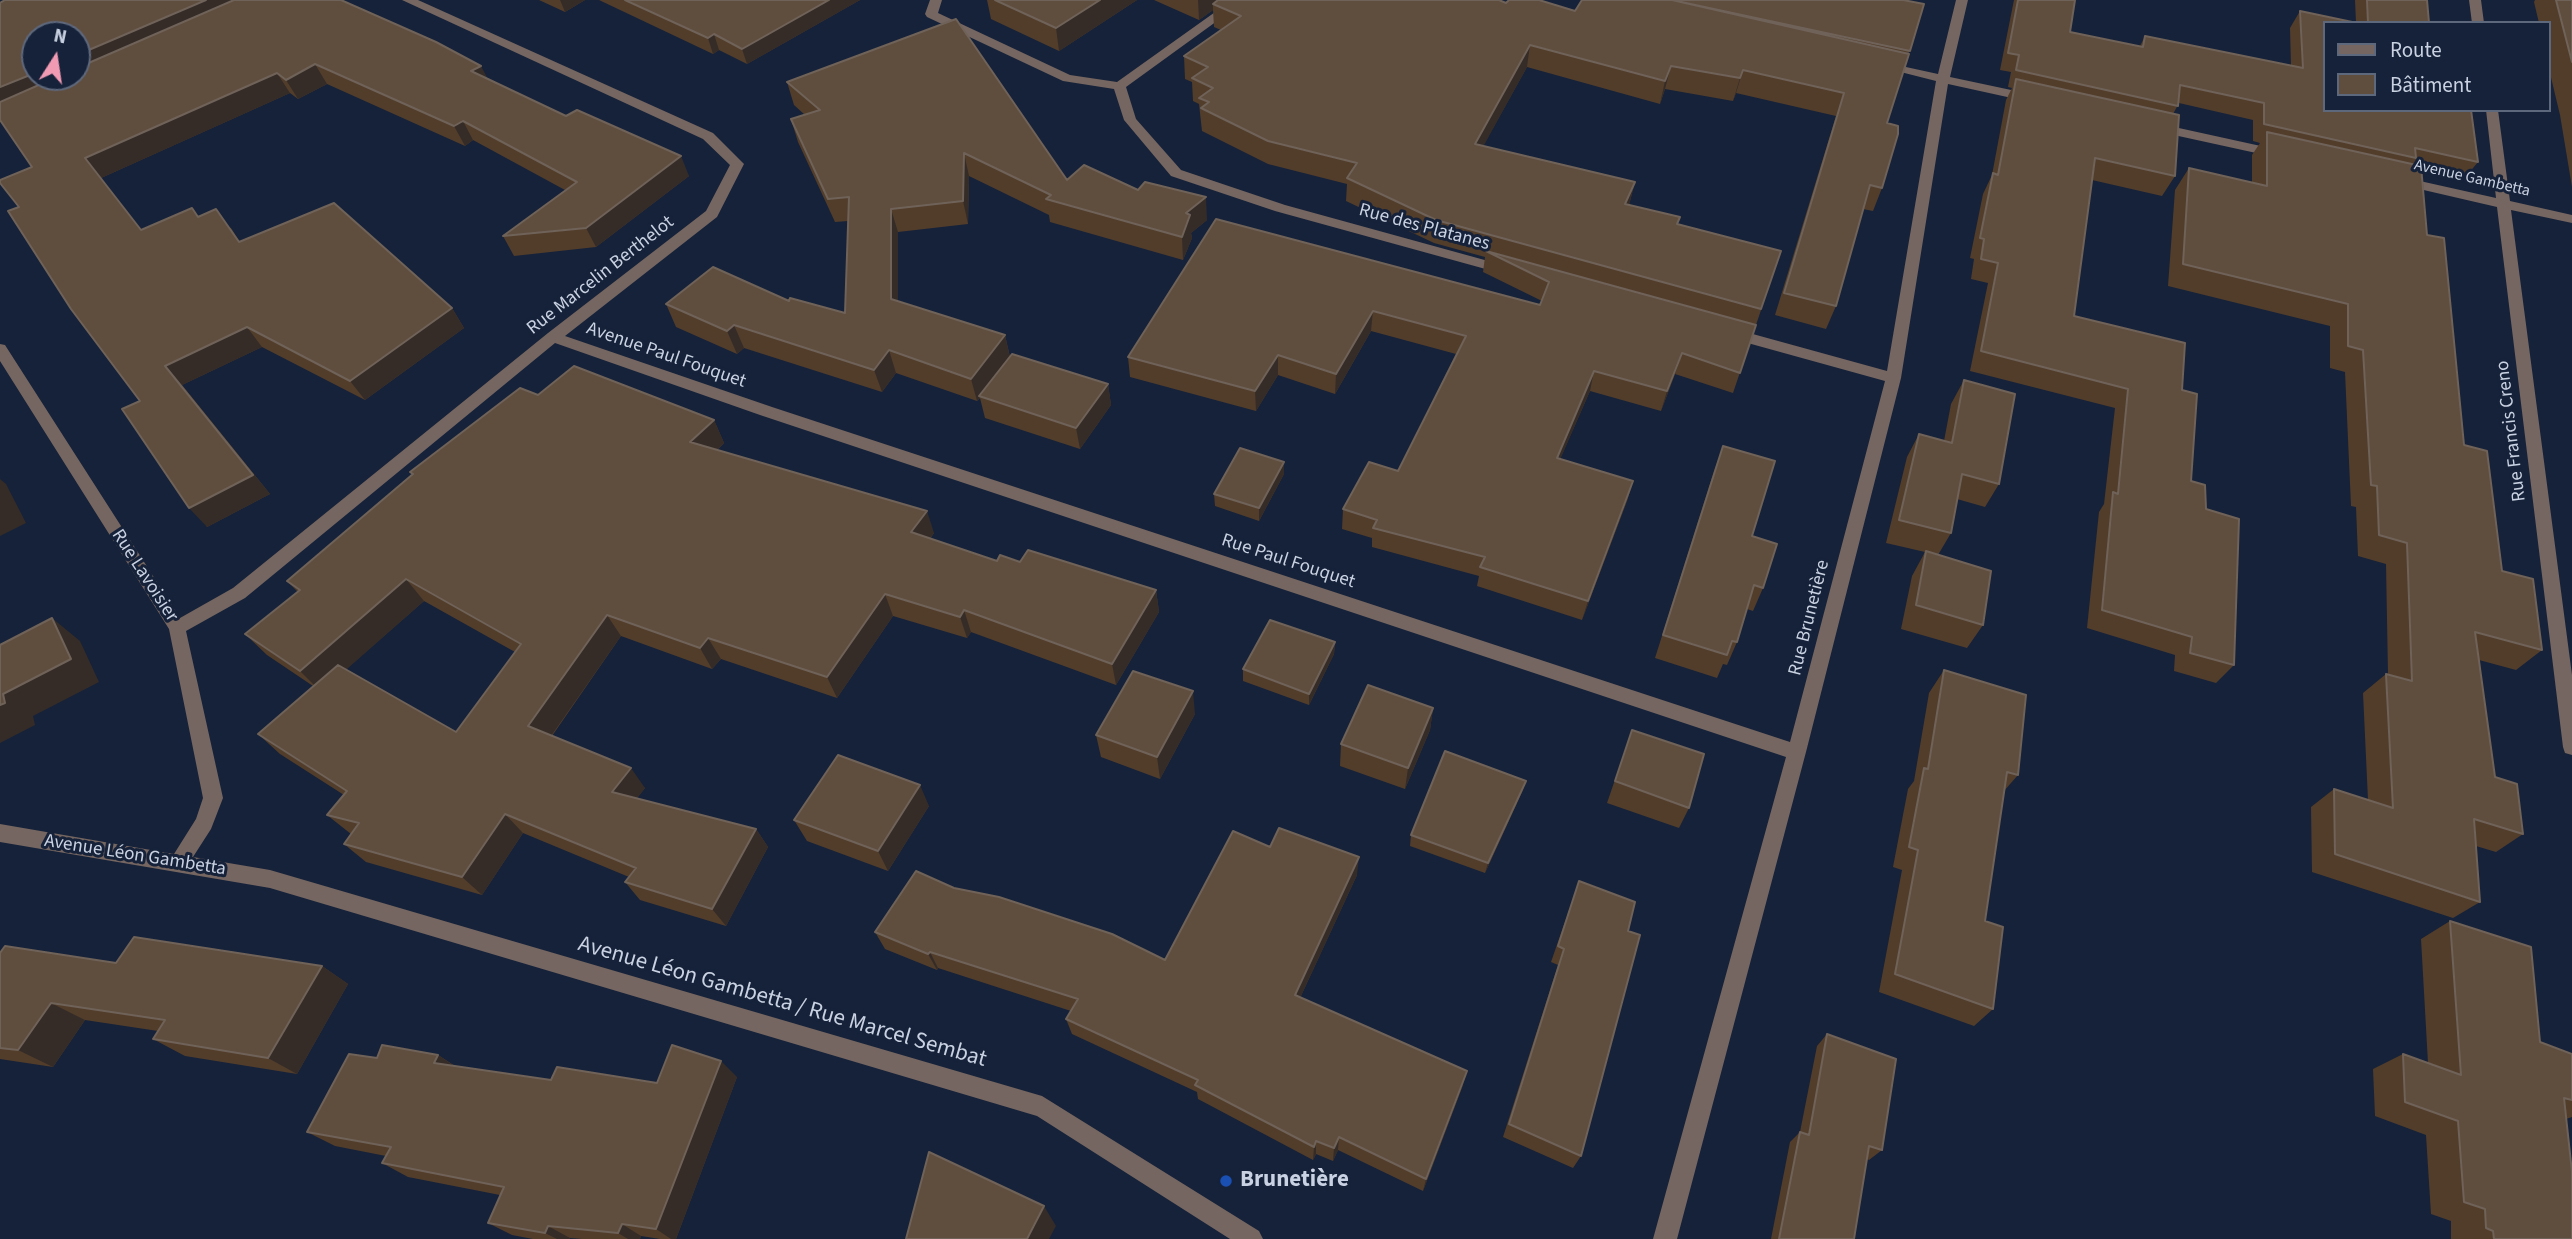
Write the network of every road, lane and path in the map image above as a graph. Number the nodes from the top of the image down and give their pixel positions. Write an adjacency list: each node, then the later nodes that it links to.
1 (408, 0): 19 (street, Rue Marcelin Berthelot)
2 (936, 0): 9 (street)
3 (1240, 0): 9 (street)
4 (1962, 0): 8 (street, Rue Brunetière)
5 (2475, 0): 6 (street)
6 (2478, 21)
7 (1864, 62): 8 (street)
8 (1943, 79): 10 (street); 21 (street, Rue Brunetière)
9 (1119, 86): 17 (street, Rue des Platanes)
10 (2050, 103)
11 (2492, 112): 15 (street, Rue Francis Creno)
12 (2144, 124): 13 (street)
13 (2291, 156)
14 (2385, 177): 15 (street, Avenue Gambetta)
15 (2506, 204): 16 (street, Avenue Gambetta); 24 (street, Rue Francis Creno)
16 (2572, 219)
17 (1520, 275)
18 (1720, 330): 21 (street)
19 (553, 337): 22 (street, Avenue Paul Fouquet); 23 (street, Rue Marcelin Berthelot)
20 (0, 349): 23 (street, Rue Lavoisier)
21 (1893, 377): 25 (street, Rue Brunetière)
22 (766, 411): 25 (street, Rue Paul Fouquet)
23 (177, 628): 27 (street, Rue Lavoisier)
24 (2572, 747)
25 (1797, 752): 30 (street, Rue Brunetière)
26 (0, 833): 27 (street, Avenue Léon Gambetta)
27 (178, 864): 28 (street, Avenue Léon Gambetta)
28 (270, 878): 29 (street, Avenue Léon Gambetta / Rue Marcel Sembat)
29 (1251, 1239)
30 (1665, 1239)

